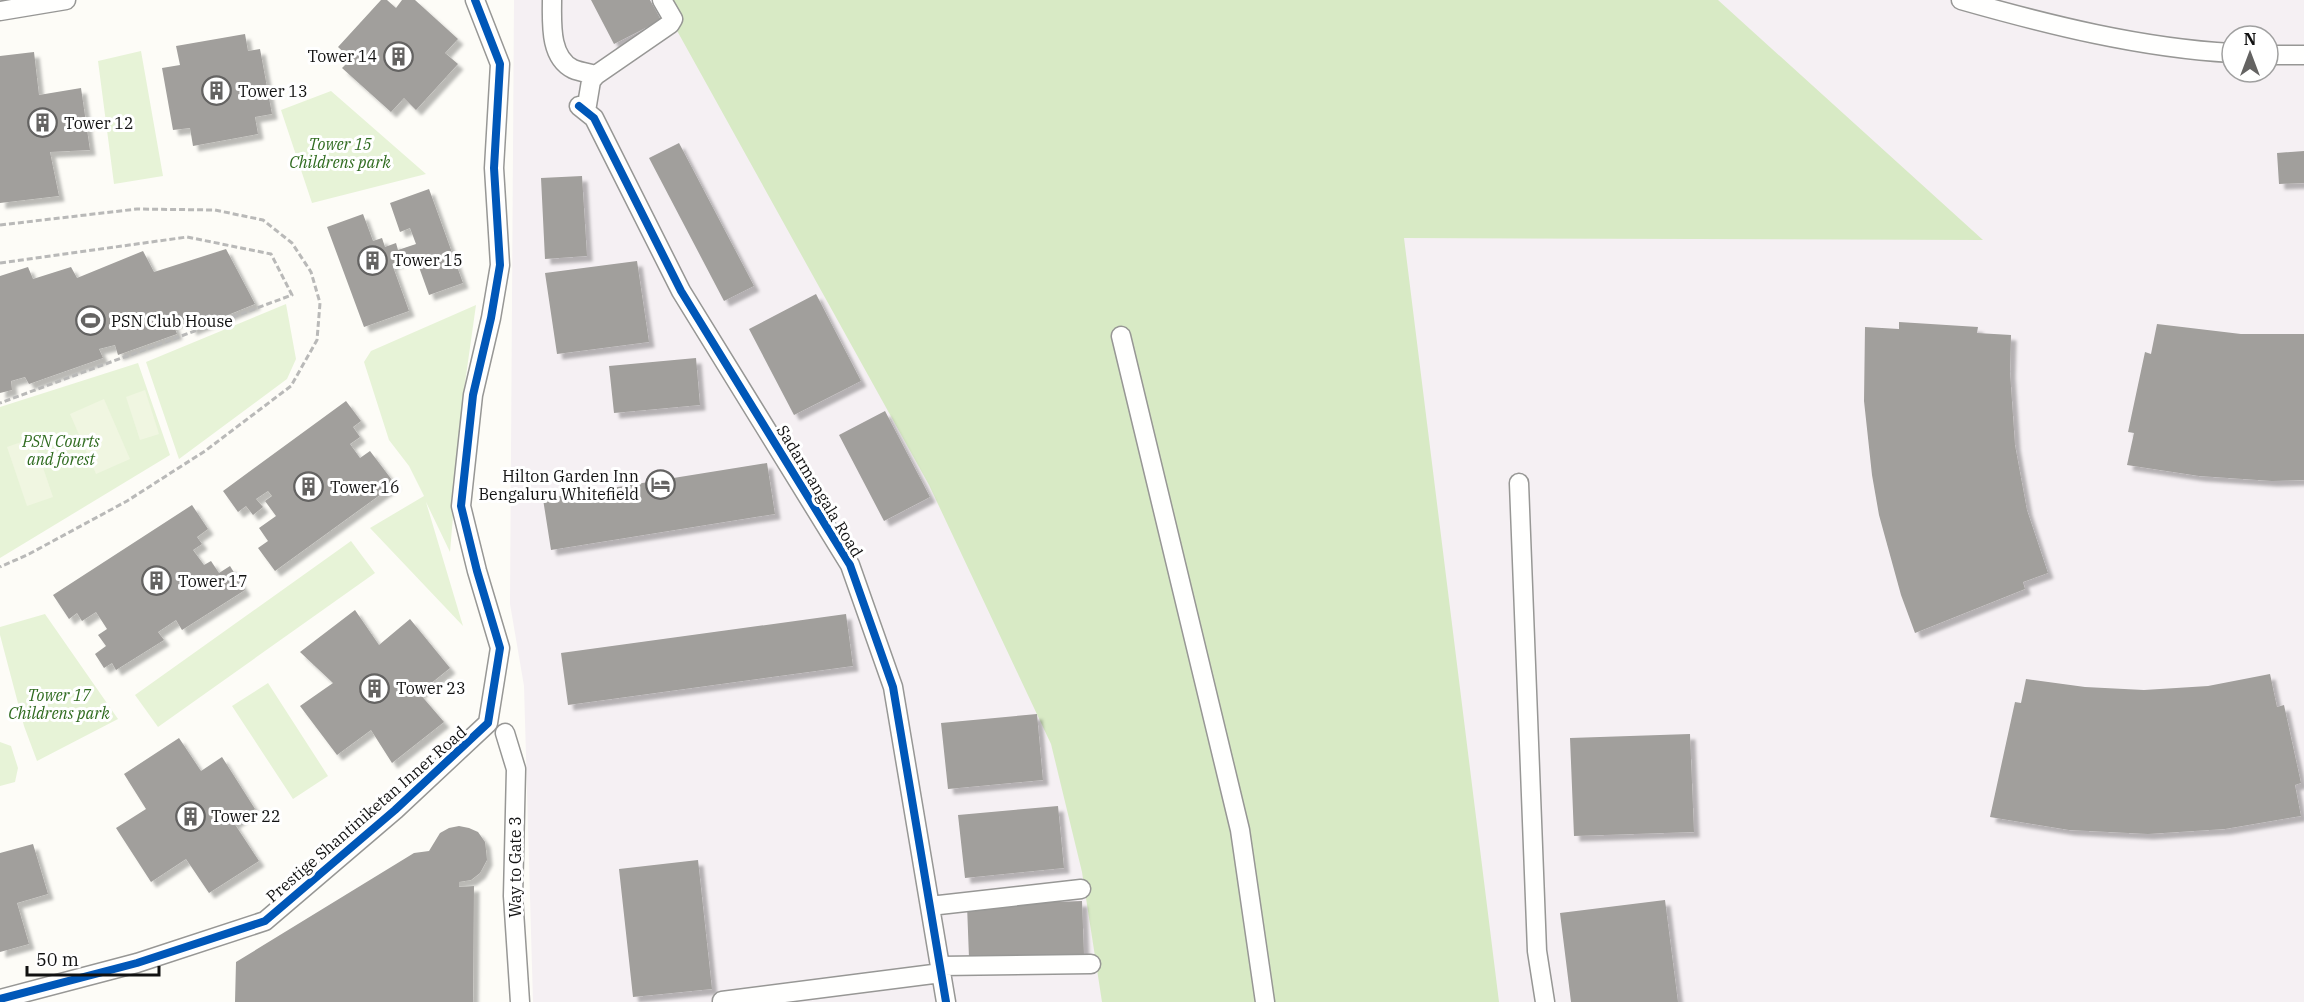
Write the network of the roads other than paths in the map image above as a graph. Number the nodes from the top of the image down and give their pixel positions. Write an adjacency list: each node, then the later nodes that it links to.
1 (66, 0): 6 (street)
2 (475, 0): 18 (street, Prestige Shantiniketan Inner Road)
3 (552, 0): 10 (street)
4 (662, 0): 10 (street)
5 (1961, 0): 7 (street)
6 (0, 11)
7 (2220, 51)
8 (2280, 55): 9 (street)
9 (2304, 55)
10 (596, 75): 15 (street, Sadarmangala Road)
11 (1121, 336): 22 (street)
12 (1519, 483): 23 (street)
13 (505, 733): 20 (street, Way to Gate 3)
14 (1081, 889): 15 (street)
15 (930, 906): 17 (street, Sadarmangala Road)
16 (1091, 964): 17 (street)
17 (941, 969): 19 (street); 21 (street, Sadarmangala Road)
18 (0, 999)
19 (722, 1001)
20 (520, 1002)
21 (946, 1002)
22 (1265, 1002)
23 (1545, 1002)

